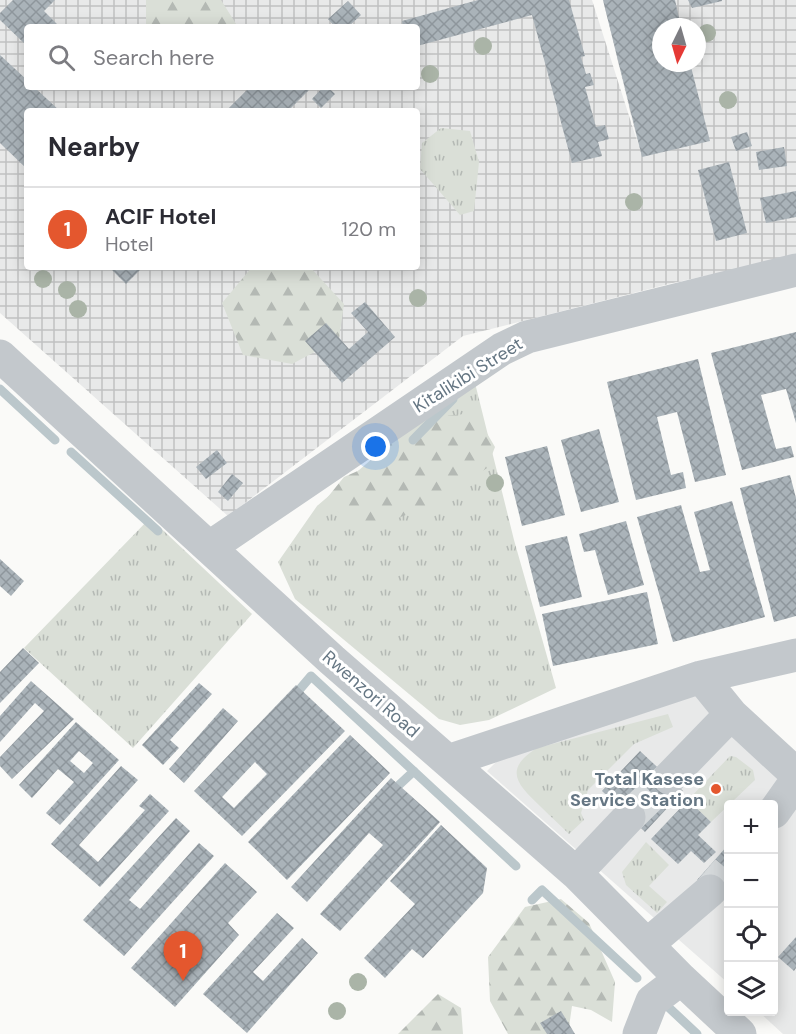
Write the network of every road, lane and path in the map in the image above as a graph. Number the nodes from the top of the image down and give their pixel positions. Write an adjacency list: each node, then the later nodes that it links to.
1 (796, 270): 3 (street, Kitalikibi Street)
2 (0, 356): 3 (street, Rwenzori Road)
3 (210, 547): 7 (street, Rwenzori Road)
4 (796, 655): 5 (street)
5 (701, 677): 6 (street); 7 (street)
6 (731, 714): 8 (street); 9 (street)
7 (448, 761): 13 (street, Rwenzori Road)
8 (796, 774)
9 (669, 778)
10 (796, 781): 11 (street)
11 (778, 806)
12 (629, 817): 13 (street)
13 (576, 873): 15 (street, Rwenzori Road)
14 (710, 891): 15 (street)
15 (648, 945): 16 (street, Rwenzori Road)
16 (681, 979): 17 (street); 18 (street, Rwenzori Road)
17 (639, 1034)
18 (740, 1034)

